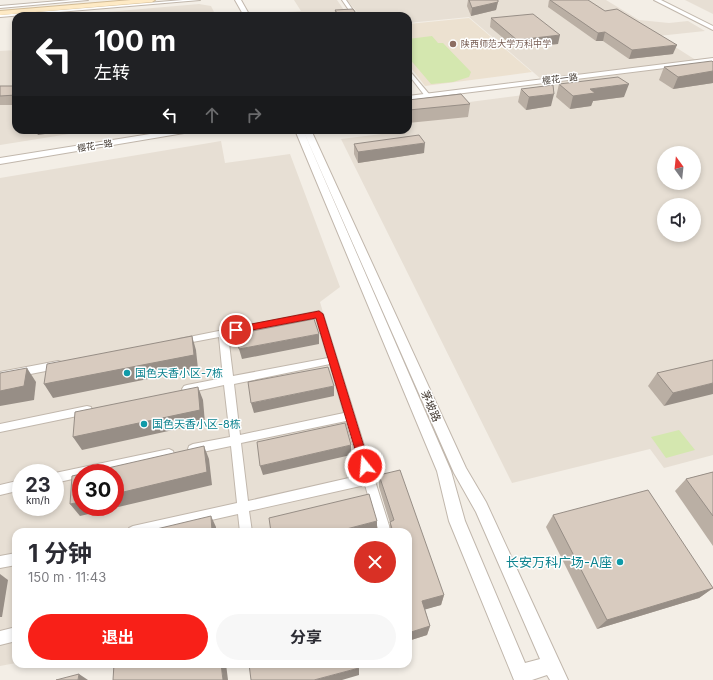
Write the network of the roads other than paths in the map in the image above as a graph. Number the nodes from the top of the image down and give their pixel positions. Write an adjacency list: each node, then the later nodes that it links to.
1 (86, 0): 10 (street)
2 (122, 0): 10 (main road)
3 (152, 0): 10 (main road)
4 (198, 0): 11 (street)
5 (232, 0): 12 (street)
6 (238, 0): 13 (street)
7 (344, 0): 14 (street)
8 (657, 0): 18 (street)
9 (663, 0): 17 (street)
10 (0, 10)
11 (50, 12)
12 (238, 12)
13 (245, 12)
14 (352, 12)
15 (12, 15): 16 (street)
16 (0, 16)
17 (713, 25)
18 (713, 28)
19 (713, 60): 21 (street, 樱花一路)
20 (412, 76): 21 (street)
21 (427, 96): 22 (street, 樱花一路)
22 (412, 98)
23 (165, 134): 26 (street, 樱花一路)
24 (301, 134): 51 (street, 茅坡路)
25 (309, 134): 50 (street, 茅坡路)
26 (0, 161)
27 (223, 333): 28 (street); 29 (street); 32 (street)
28 (169, 343)
29 (333, 360): 32 (street); 35 (street)
30 (69, 362): 31 (street)
31 (0, 376)
32 (229, 381): 33 (street); 37 (street)
33 (175, 392)
34 (99, 408): 36 (street)
35 (350, 416): 37 (street); 39 (street)
36 (0, 428)
37 (236, 440): 38 (street); 42 (street)
38 (64, 476)
39 (369, 479): 42 (street); 45 (street)
40 (12, 487): 41 (street)
41 (0, 490)
42 (243, 507): 43 (street); 44 (street)
43 (151, 528)
44 (246, 528)
45 (383, 528)
46 (12, 559): 47 (street)
47 (0, 562)
48 (12, 635): 49 (street)
49 (0, 638)
50 (556, 672): 51 (street)
51 (522, 677)

